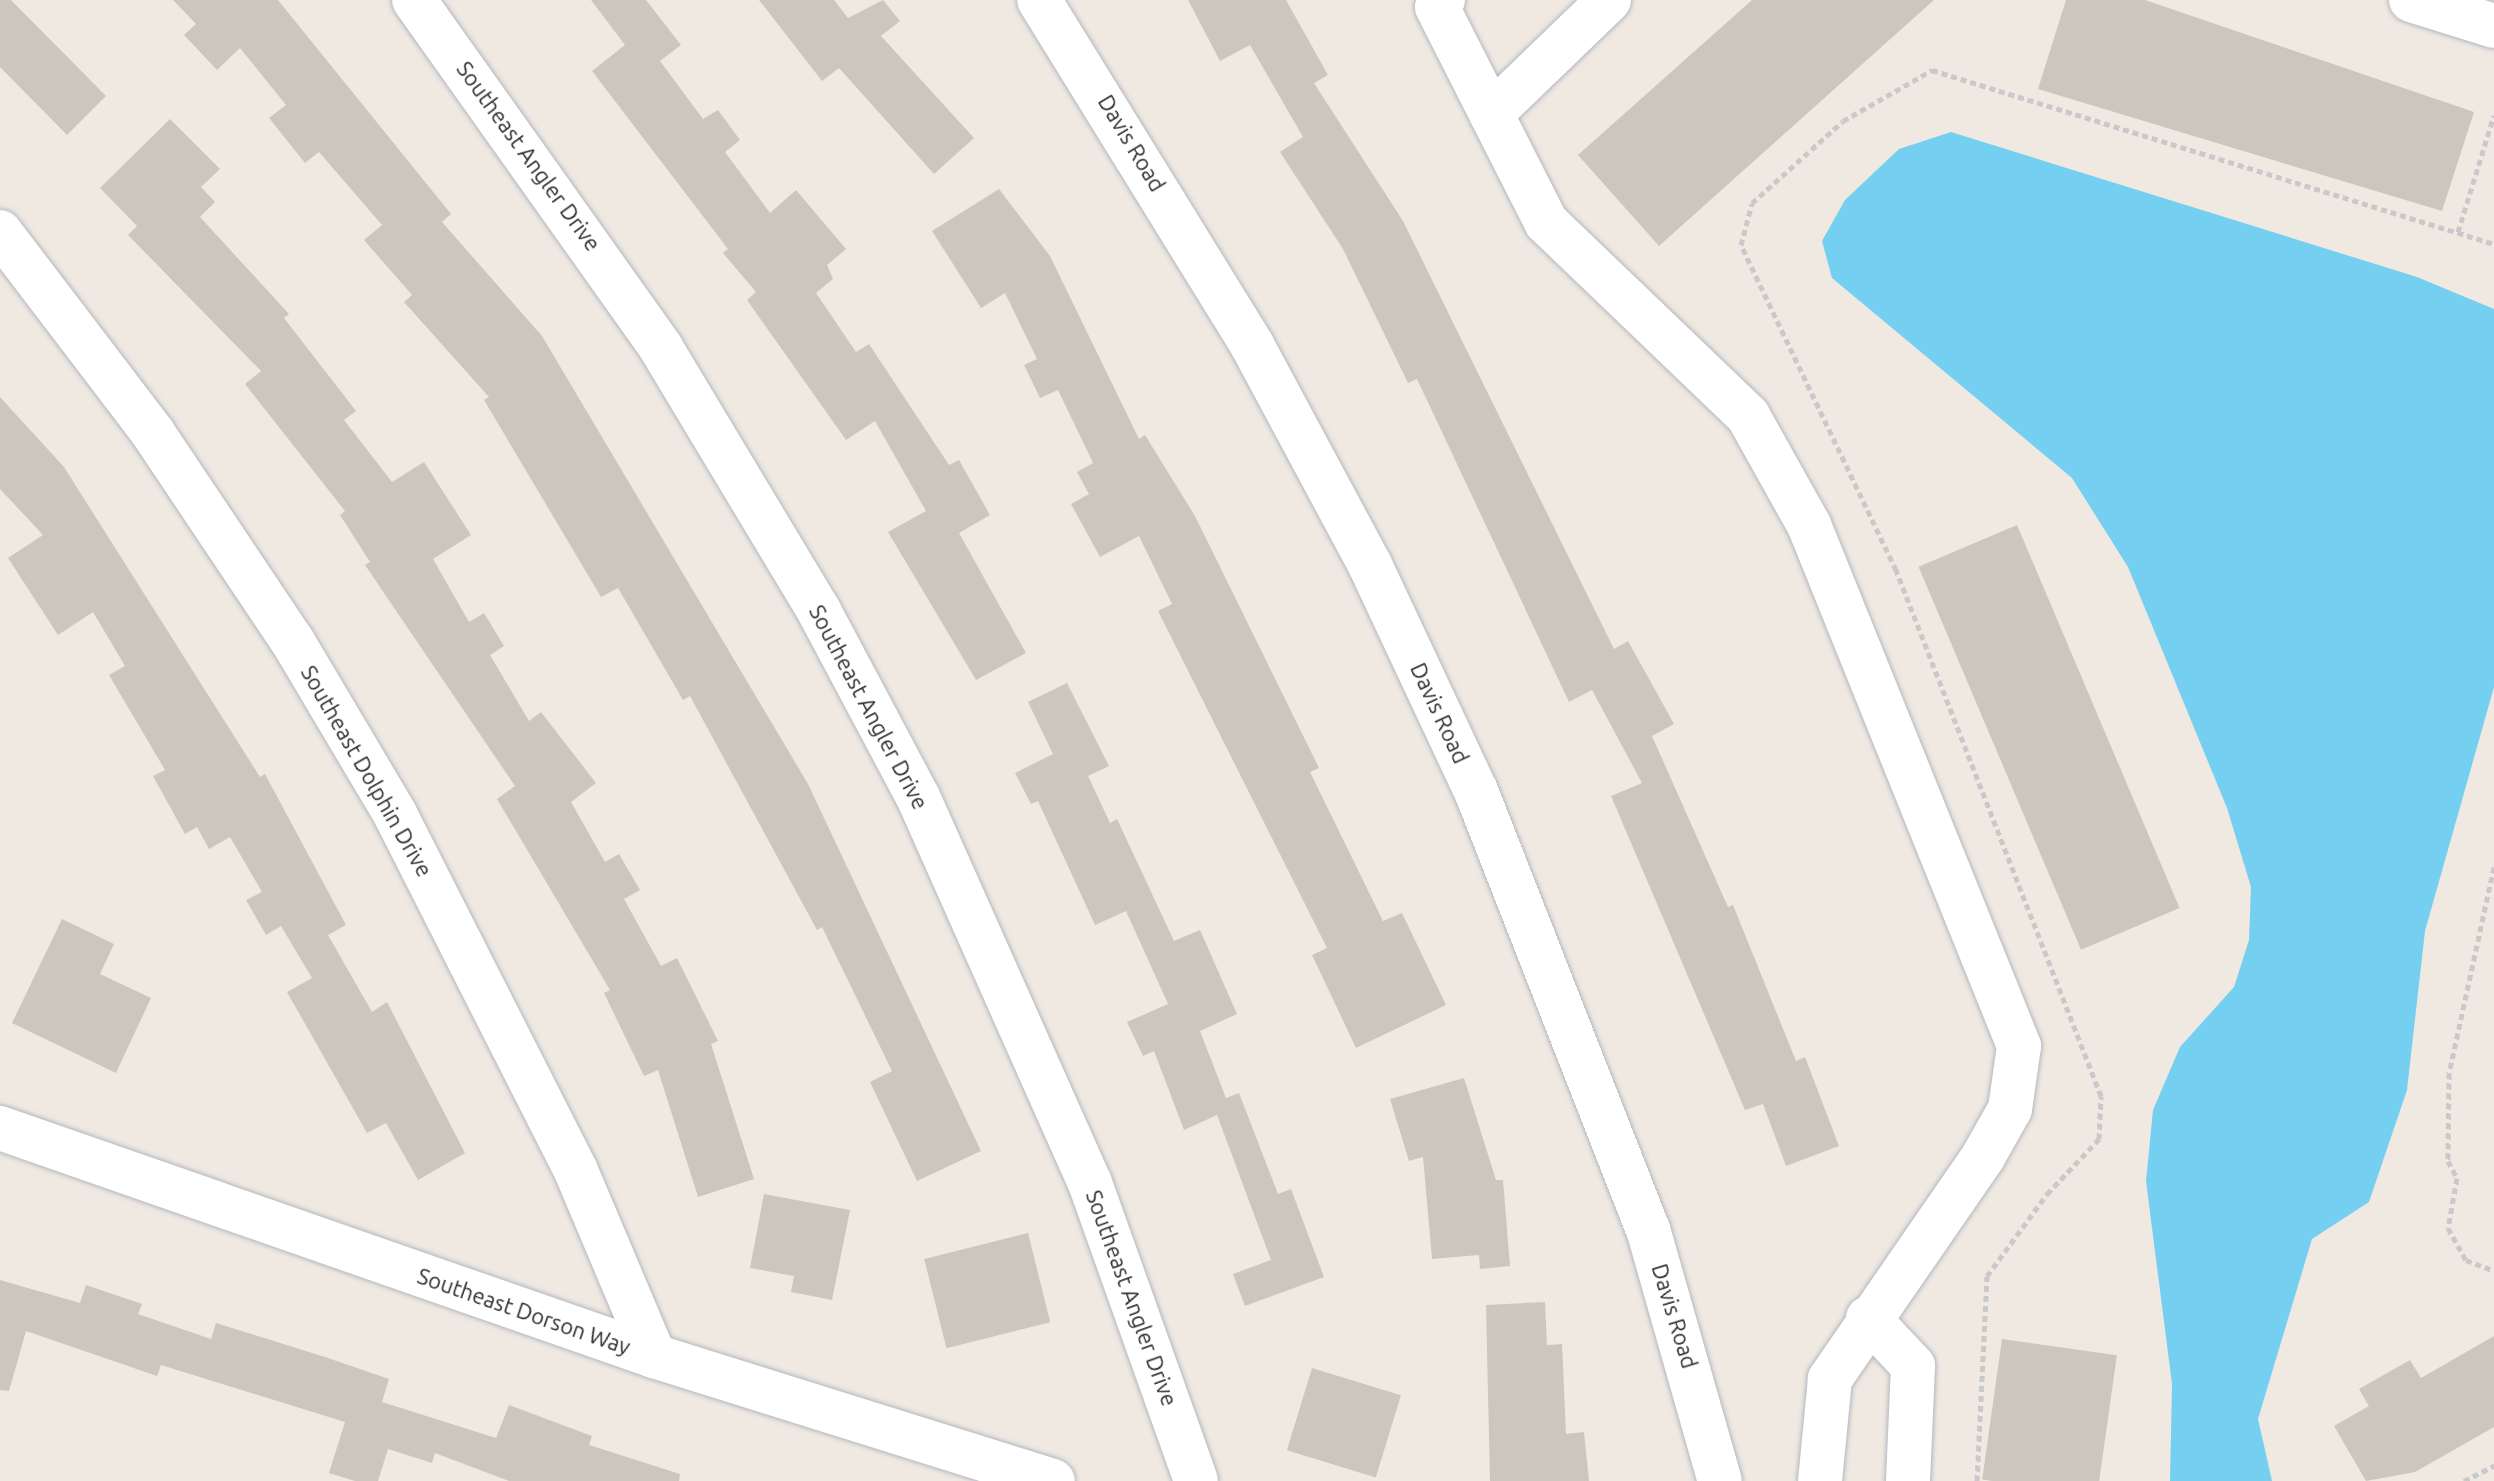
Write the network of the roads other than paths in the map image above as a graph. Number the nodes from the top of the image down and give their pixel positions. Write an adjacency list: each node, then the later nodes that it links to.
1 (414, 0): 13 (street, Southeast Angler Drive)
2 (1039, 0): 14 (street, Davis Road)
3 (1443, 0): 7 (street)
4 (1609, 0): 7 (street)
5 (2411, 0): 6 (street)
6 (2494, 26)
7 (1491, 114): 10 (street)
8 (0, 232): 11 (street, Southeast Dolphin Drive)
9 (0, 1128): 11 (street, Southeast Dorson Way)
10 (1868, 1318): 15 (street); 16 (street)
11 (654, 1356): 12 (street, Southeast Dorson Way)
12 (1053, 1481)
13 (1196, 1481)
14 (1720, 1481)
15 (1820, 1481)
16 (1908, 1481)

